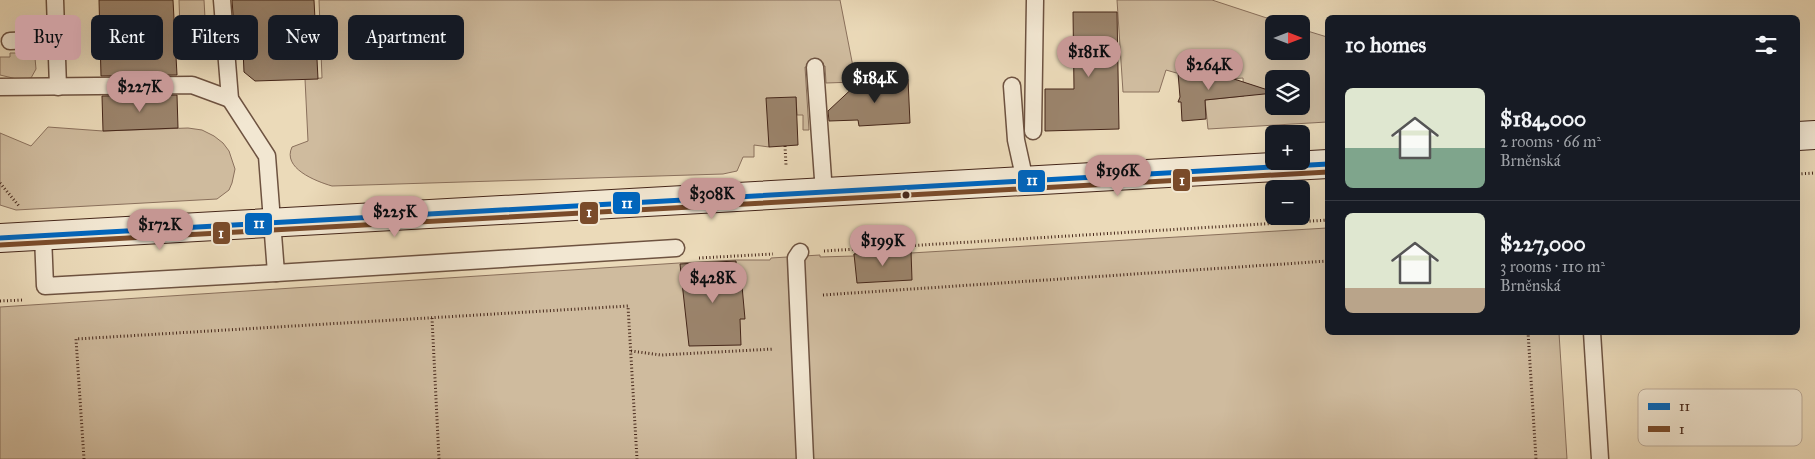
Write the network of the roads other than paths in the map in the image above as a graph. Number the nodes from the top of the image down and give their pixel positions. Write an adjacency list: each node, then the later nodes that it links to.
1 (55, 0): 4 (lane)
2 (222, 0): 12 (lane)
3 (1035, 0): 13 (lane)
4 (55, 15)
5 (10, 41): 6 (lane)
6 (15, 41)
7 (57, 60): 10 (lane)
8 (815, 67): 18 (lane)
9 (1012, 86): 17 (lane)
10 (58, 87): 11 (lane); 12 (lane)
11 (0, 88)
12 (230, 99): 19 (lane)
13 (1033, 131)
14 (1815, 135): 15 (main road)
15 (1800, 136)
16 (1325, 164): 17 (main road)
17 (1025, 181): 18 (main road)
18 (824, 193): 19 (main road)
19 (273, 223): 20 (main road); 24 (lane)
20 (43, 236): 21 (main road); 24 (lane)
21 (0, 238)
22 (676, 248): 24 (lane)
23 (800, 252): 26 (lane)
24 (276, 272)
25 (1592, 335): 27 (lane)
26 (805, 459)
27 (1600, 459)

